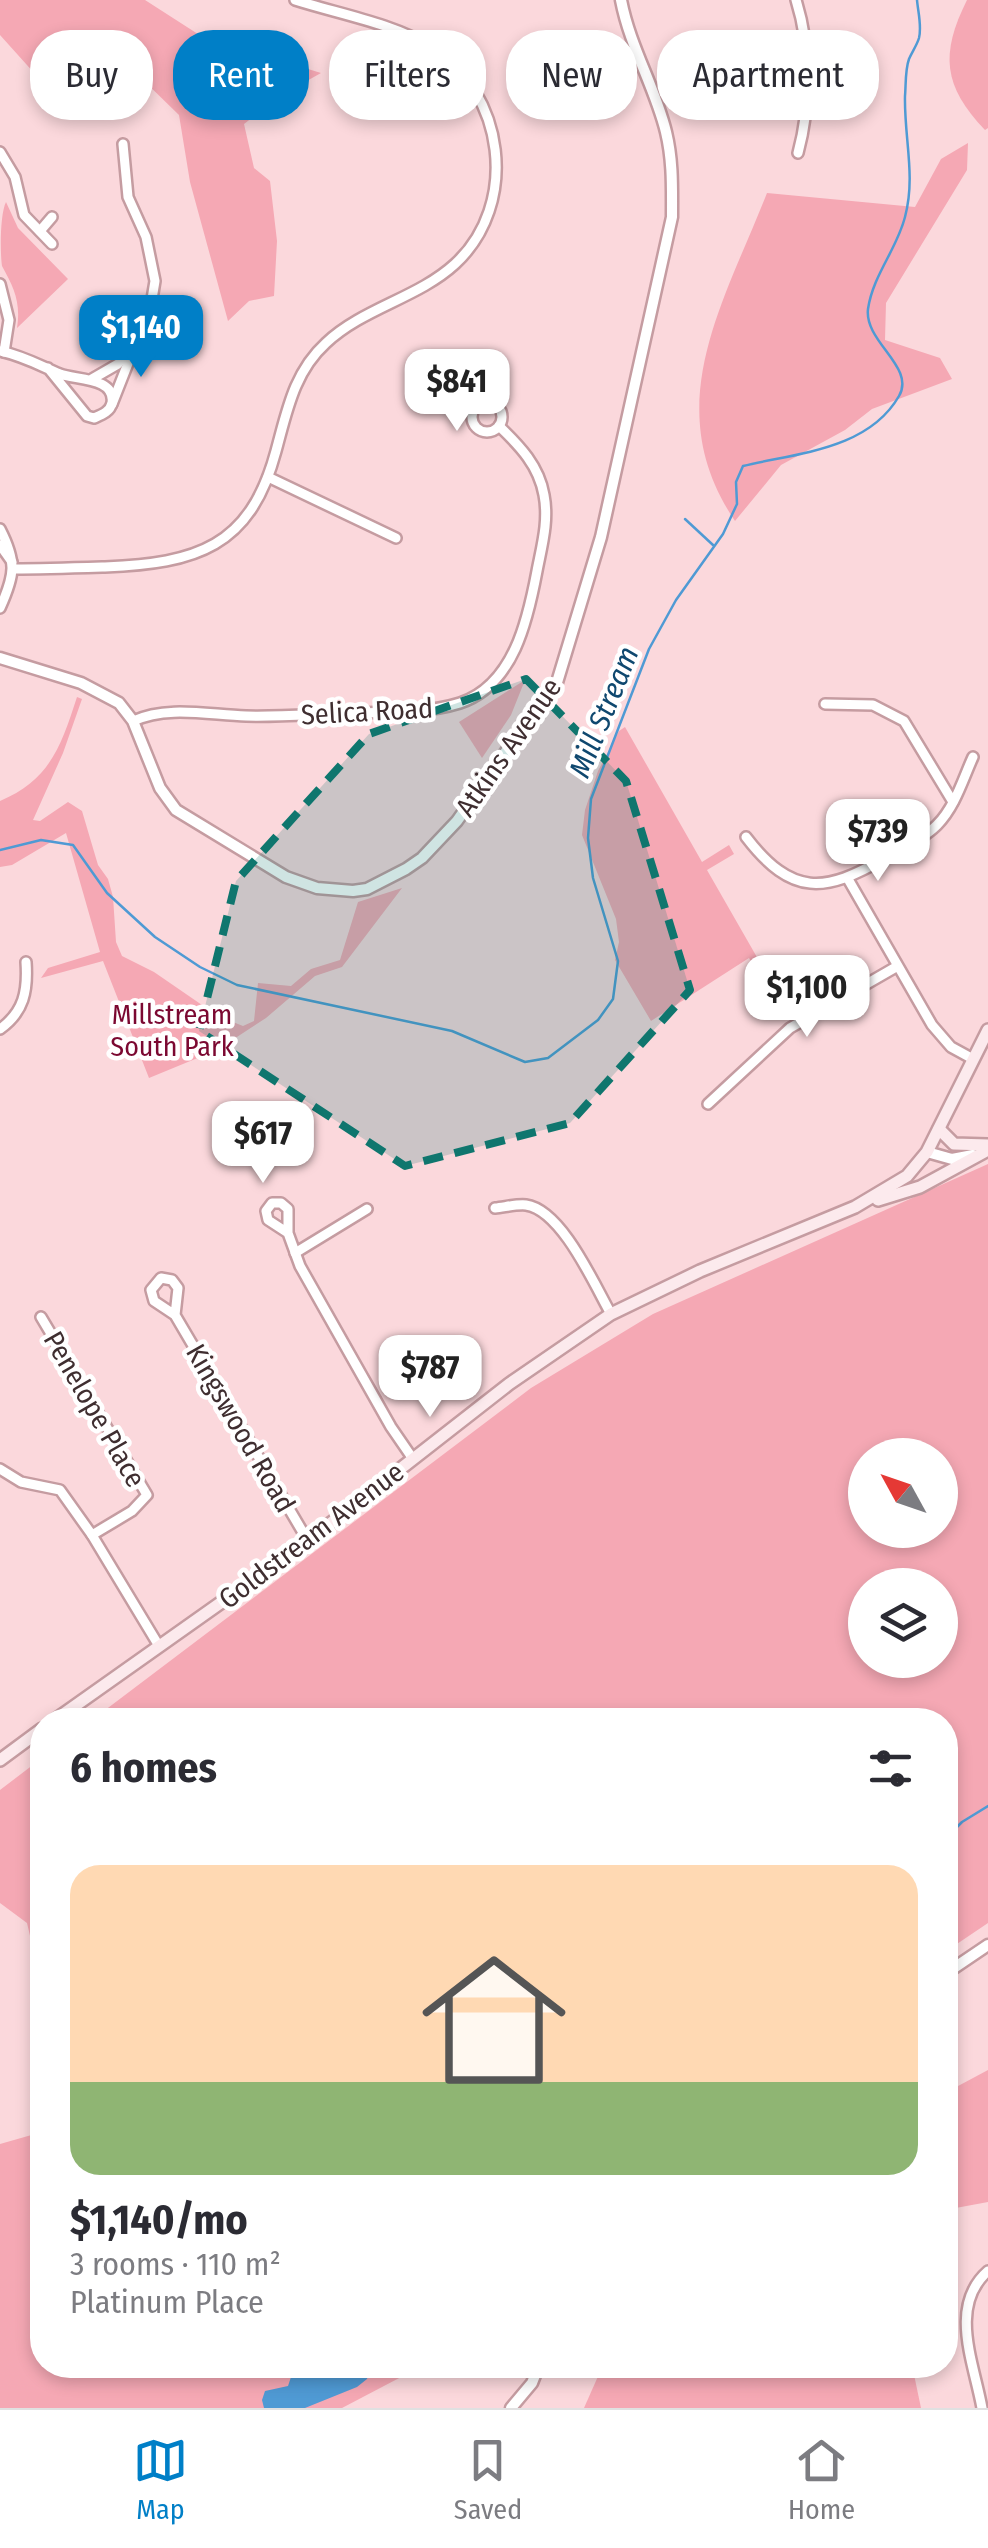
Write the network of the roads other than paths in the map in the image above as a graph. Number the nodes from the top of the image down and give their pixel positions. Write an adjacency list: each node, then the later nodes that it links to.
1 (295, 0): 19 (street)
2 (621, 0): 27 (street, Atkins Avenue)
3 (796, 0): 6 (street)
4 (123, 144): 13 (street)
5 (0, 152): 8 (street)
6 (798, 153)
7 (52, 217): 8 (street)
8 (40, 231): 9 (street)
9 (52, 244)
10 (0, 284): 11 (street)
11 (8, 312): 12 (street); 14 (street)
12 (0, 326)
13 (134, 343): 16 (street); 17 (street)
14 (2, 351): 15 (street)
15 (48, 368): 16 (street); 17 (street)
16 (90, 380): 17 (street)
17 (112, 404)
18 (499, 426): 27 (street, Selica Road)
19 (268, 477): 21 (street); 23 (street)
20 (0, 529): 23 (street)
21 (396, 538)
22 (0, 545): 23 (street)
23 (13, 566): 24 (street)
24 (0, 608)
25 (0, 658): 27 (street, Atkins Avenue)
26 (825, 704): 29 (street)
27 (133, 721)
28 (973, 757): 29 (street)
29 (953, 802): 31 (street)
30 (746, 837): 31 (street)
31 (848, 879): 33 (street)
32 (26, 962): 34 (street)
33 (896, 967): 36 (street); 37 (street)
34 (0, 1030)
35 (988, 1030): 36 (main road)
36 (974, 1060): 38 (main road)
37 (708, 1104)
38 (939, 1129): 39 (main road); 40 (main road)
39 (988, 1148): 40 (street); 41 (main road)
40 (928, 1152): 41 (main road, Goldstream Avenue)
41 (854, 1207): 46 (main road, Goldstream Avenue)
42 (495, 1208): 46 (street)
43 (367, 1209): 45 (street)
44 (288, 1233): 45 (street)
45 (295, 1253): 49 (street)
46 (611, 1314): 49 (main road, Goldstream Avenue)
47 (175, 1315): 52 (street, Kingswood Road)
48 (41, 1316): 51 (street, Penelope Place)
49 (413, 1459): 52 (main road, Goldstream Avenue)
50 (0, 1469): 51 (street)
51 (92, 1535): 53 (street)
52 (308, 1541): 53 (main road, Goldstream Avenue)
53 (159, 1646): 54 (main road, Goldstream Avenue)
54 (73, 1708)
55 (30, 1738): 56 (main road)
56 (0, 1760)
57 (988, 1945): 58 (street)
58 (958, 1965)
59 (988, 2271): 62 (street)
60 (534, 2378): 61 (street)
61 (511, 2408)
62 (982, 2408)

